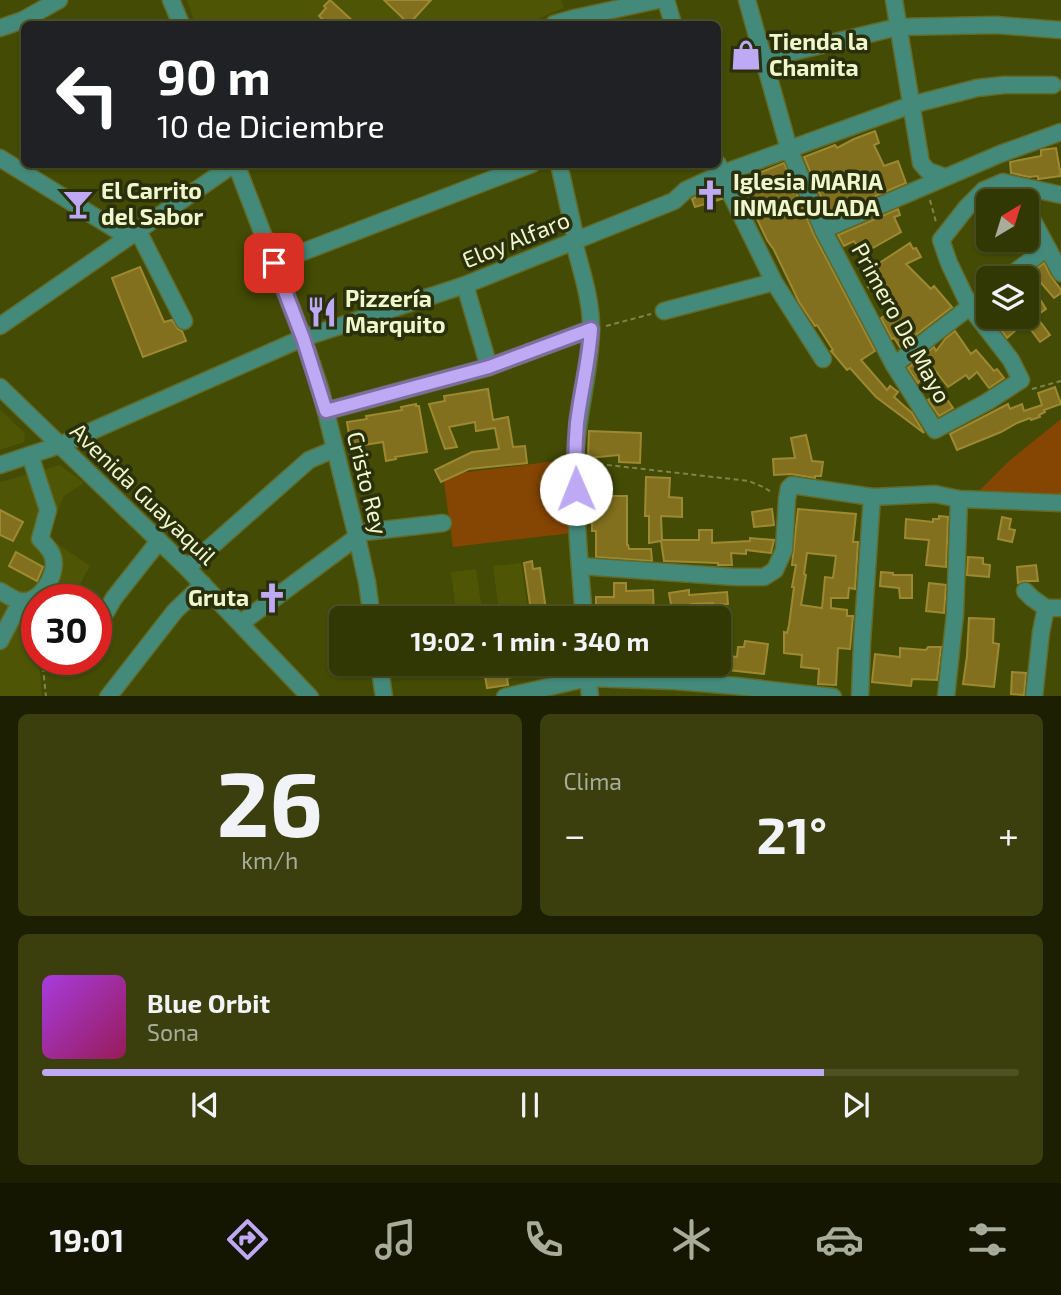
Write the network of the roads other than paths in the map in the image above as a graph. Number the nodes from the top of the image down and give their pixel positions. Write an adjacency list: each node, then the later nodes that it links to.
1 (59, 0): 11 (street)
2 (658, 0): 8 (street)
3 (666, 0): 9 (street)
4 (747, 0): 13 (street, Primero De Mayo)
5 (894, 0): 10 (street)
6 (177, 2): 7 (street)
7 (180, 21)
8 (565, 21)
9 (673, 21)
10 (898, 27): 12 (street); 13 (street); 15 (street)
11 (0, 28)
12 (1061, 30)
13 (763, 60): 17 (street, Primero De Mayo)
14 (1053, 86): 15 (street, Eloy Alfaro)
15 (911, 105): 17 (street, Eloy Alfaro); 24 (street)
16 (1061, 132): 24 (street)
17 (789, 149): 23 (street, Eloy Alfaro); 28 (street, Primero De Mayo)
18 (0, 158): 29 (street)
19 (229, 168): 29 (street)
20 (237, 168): 33 (street, Cristo Rey)
21 (522, 168): 33 (street)
22 (560, 168): 31 (street)
23 (719, 169): 31 (street, Eloy Alfaro); 36 (street)
24 (945, 177): 28 (street)
25 (1015, 185): 26 (street); 27 (street); 39 (street)
26 (1017, 189)
27 (1061, 195)
28 (823, 230): 46 (street, Primero De Mayo)
29 (133, 234): 41 (street); 42 (street)
30 (1040, 235): 32 (street)
31 (575, 241): 37 (street, Eloy Alfaro); 43 (street)
32 (1047, 248): 34 (street); 35 (street)
33 (274, 263): 44 (street, Cristo Rey)
34 (1023, 266)
35 (1061, 273)
36 (774, 282): 40 (street); 45 (street)
37 (465, 285): 44 (street, Eloy Alfaro); 47 (street)
38 (976, 302): 39 (street)
39 (970, 307): 46 (street); 46 (street, Primero De Mayo)
40 (664, 311)
41 (184, 321)
42 (0, 327)
43 (591, 329): 47 (street); 60 (street)
44 (303, 338): 49 (street, Cristo Rey); 50 (street, Eloy Alfaro)
45 (822, 359)
46 (894, 365)
47 (489, 367): 49 (street)
48 (0, 387): 50 (street, Avenida Guayaquil)
49 (326, 411): 51 (street, Cristo Rey)
50 (60, 446): 52 (street, Eloy Alfaro); 59 (street, Avenida Guayaquil)
51 (335, 449): 58 (street, Cristo Rey); 61 (street)
52 (30, 455): 53 (street, Eloy Alfaro); 62 (street)
53 (0, 465)
54 (872, 497): 55 (street); 60 (street); 86 (street)
55 (959, 499): 56 (street); 87 (street)
56 (1061, 503)
57 (443, 523): 58 (street)
58 (356, 535): 68 (street, Cristo Rey); 71 (street)
59 (159, 541): 61 (street, Avenida Guayaquil); 67 (street)
60 (580, 566): 69 (street)
61 (187, 568): 63 (street, Avenida Guayaquil)
62 (48, 584)
63 (204, 584): 71 (street, Avenida Guayaquil); 80 (street)
64 (0, 591): 66 (street)
65 (1025, 591): 70 (street)
66 (21, 601): 72 (street)
67 (112, 602)
68 (370, 606)
69 (583, 606)
70 (1054, 608): 88 (street)
71 (239, 622): 81 (street, Avenida Guayaquil)
72 (0, 642)
73 (381, 676): 82 (street)
74 (571, 676): 83 (street)
75 (588, 676): 84 (street)
76 (631, 676): 77 (street)
77 (735, 691): 78 (street)
78 (754, 692): 79 (street)
79 (813, 695): 85 (street)
80 (108, 696)
81 (310, 696)
82 (384, 696)
83 (505, 696)
84 (590, 696)
85 (833, 696)
86 (860, 696)
87 (946, 696)
88 (1034, 696)

